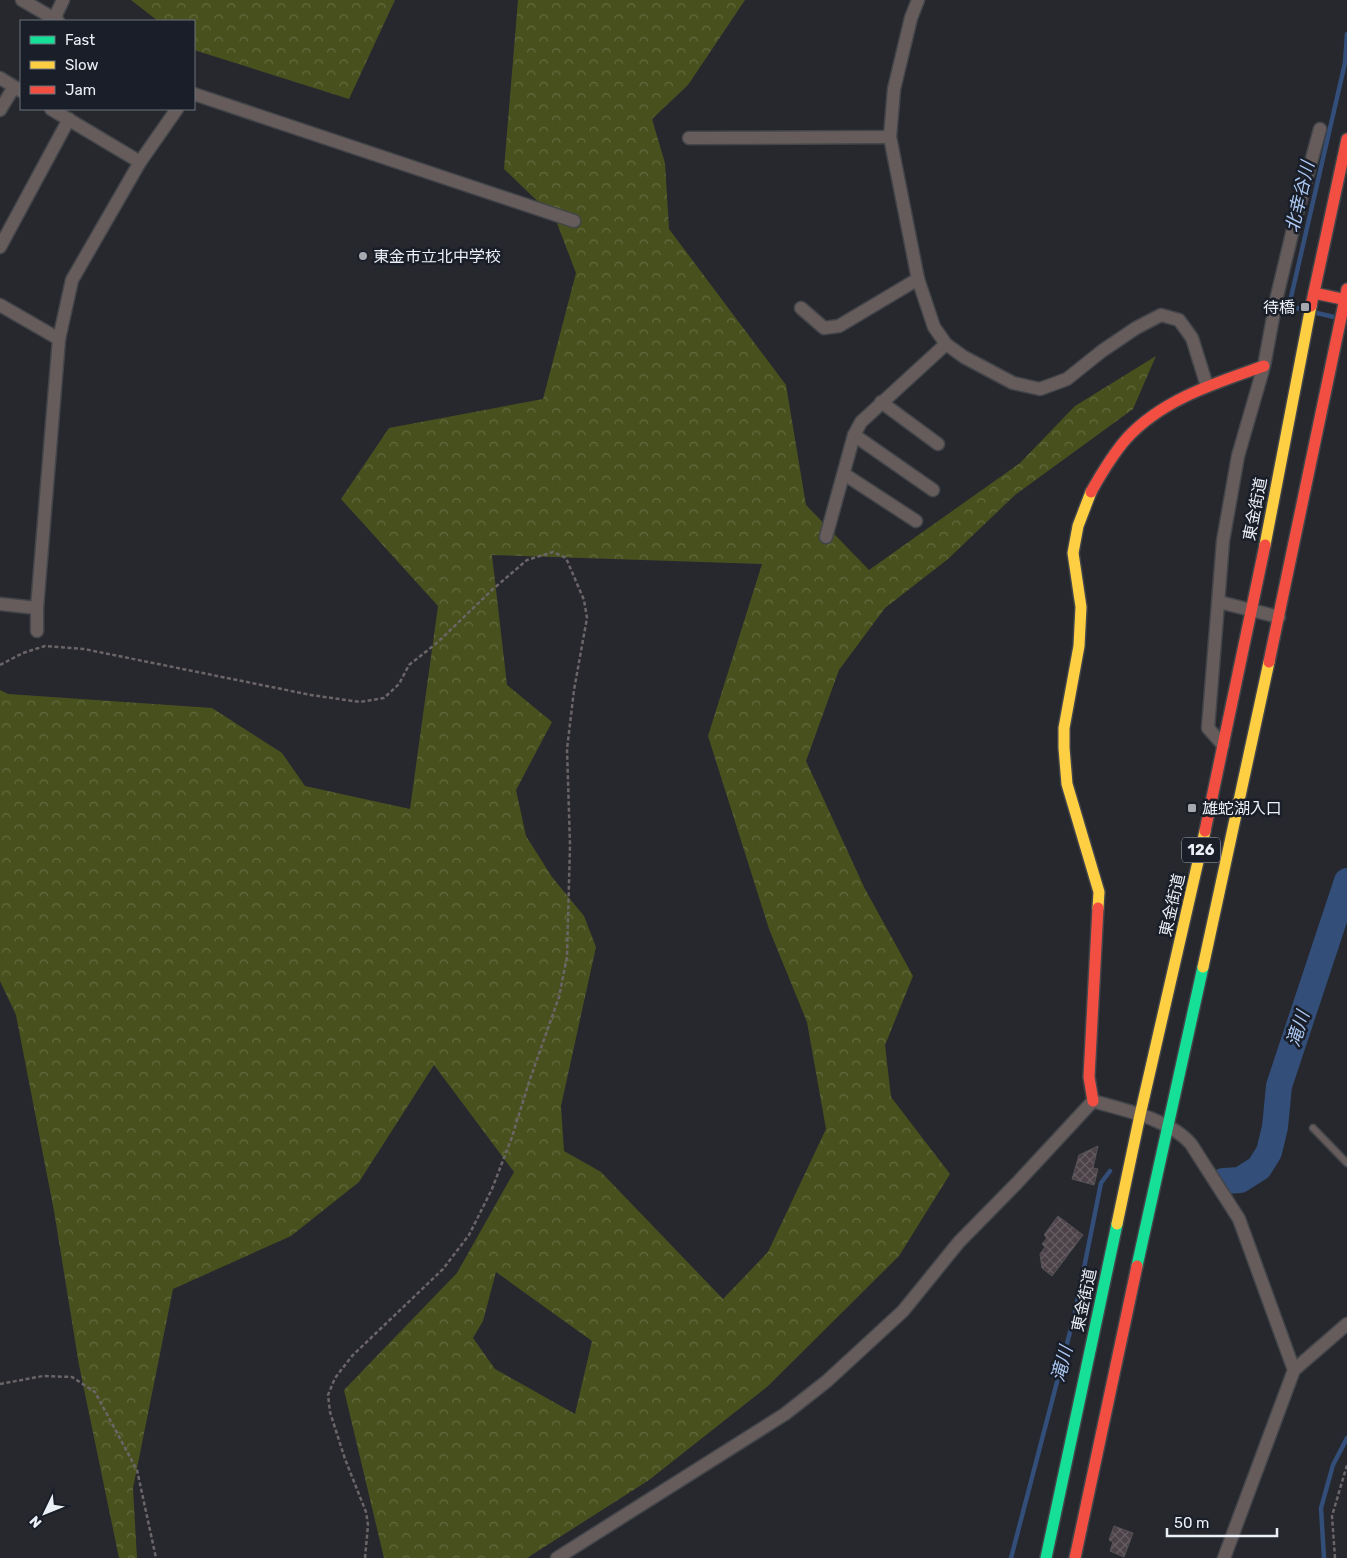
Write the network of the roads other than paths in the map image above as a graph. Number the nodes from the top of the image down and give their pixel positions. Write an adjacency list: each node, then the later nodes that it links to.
1 (22, 0): 4 (street)
2 (63, 0): 4 (street)
3 (918, 0): 13 (street)
4 (56, 20)
5 (0, 78): 6 (street)
6 (18, 89): 8 (street)
7 (195, 94): 17 (street)
8 (0, 110)
9 (53, 110): 11 (street)
10 (176, 110): 16 (street)
11 (68, 119): 16 (street); 18 (street)
12 (1320, 129): 26 (street)
13 (890, 137): 14 (street); 19 (street)
14 (690, 138)
15 (1347, 140): 20 (main road, 東金街道 / 126)
16 (140, 162): 24 (street)
17 (574, 221)
18 (0, 247)
19 (918, 279): 23 (street); 25 (street)
20 (1314, 293): 21 (main road); 38 (main road, 東金街道 / 126)
21 (1346, 296): 39 (main road, 126)
22 (0, 305): 24 (street)
23 (801, 308)
24 (59, 339): 37 (street)
25 (946, 344): 27 (street); 28 (street)
26 (1264, 366): 27 (main road); 35 (street)
27 (1207, 386): 42 (main road)
28 (881, 402): 29 (street); 30 (street)
29 (854, 436): 31 (street); 32 (street)
30 (938, 444)
31 (844, 474): 33 (street); 34 (street)
32 (933, 490)
33 (916, 521)
34 (826, 537)
35 (1219, 602): 38 (street); 41 (street)
36 (0, 604): 37 (street)
37 (37, 608): 40 (street)
38 (1252, 610): 39 (street); 41 (main road, 東金街道 / 126)
39 (1279, 617): 44 (main road, 126)
40 (37, 631)
41 (1223, 745): 43 (main road, 東金街道 / 126)
42 (1093, 1101): 43 (street); 49 (street)
43 (1140, 1115): 44 (street); 50 (main road, 東金街道 / 126)
44 (1167, 1126): 48 (street); 51 (main road, 126)
45 (1313, 1128): 46 (lane)
46 (1347, 1163)
47 (1347, 1324): 48 (street)
48 (1294, 1370): 52 (street)
49 (557, 1558)
50 (1046, 1558)
51 (1075, 1558)
52 (1224, 1558)

